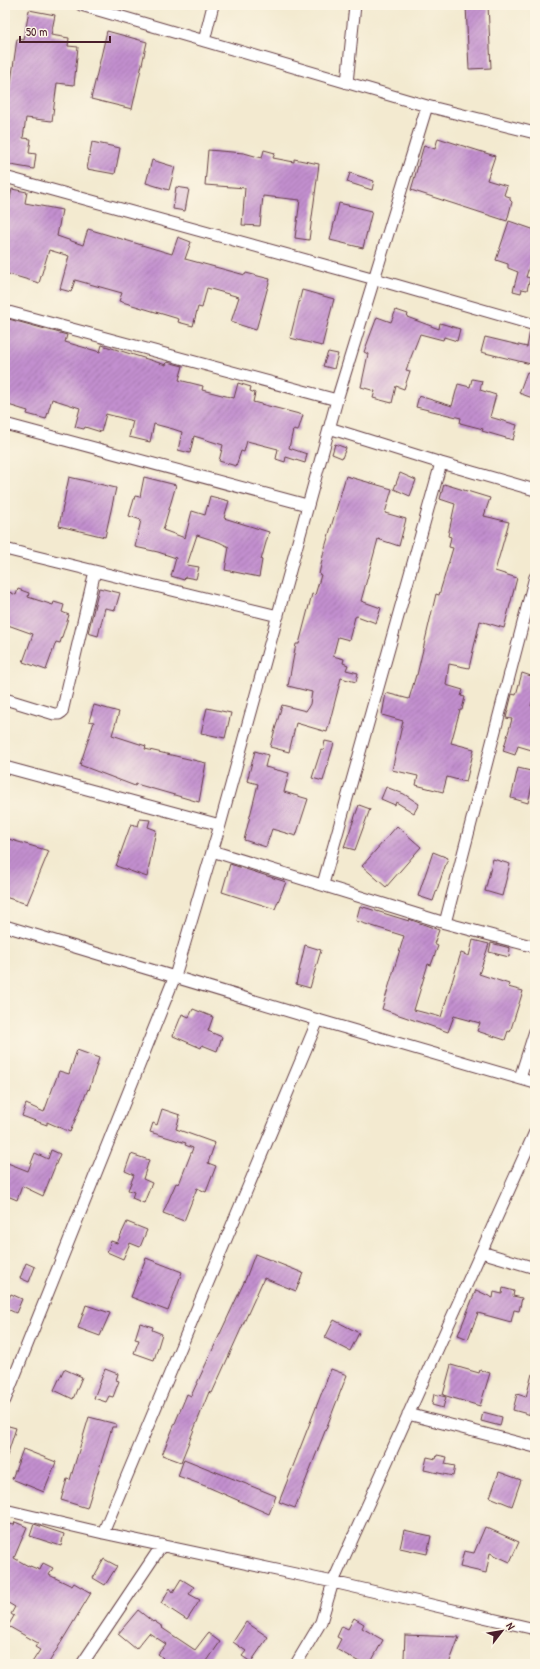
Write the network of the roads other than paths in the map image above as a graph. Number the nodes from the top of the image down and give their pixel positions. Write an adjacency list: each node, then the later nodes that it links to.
1 (80, 5): 4 (street)
2 (213, 5): 4 (street)
3 (354, 5): 5 (street)
4 (204, 41): 5 (street)
5 (347, 82): 6 (street)
6 (427, 106): 7 (street); 9 (street)
7 (535, 133)
8 (5, 177): 9 (street)
9 (375, 279): 11 (street); 12 (street)
10 (5, 311): 12 (street)
11 (535, 325)
12 (337, 400): 14 (street)
13 (5, 424): 17 (street)
14 (329, 428): 15 (street); 17 (street)
15 (441, 463): 16 (street); 26 (street)
16 (535, 490)
17 (307, 505): 21 (street)
18 (5, 549): 19 (street)
19 (95, 571): 21 (street); 22 (street)
20 (535, 577): 27 (street)
21 (278, 616): 24 (street)
22 (5, 699)
23 (5, 767): 24 (street)
24 (220, 825): 25 (street)
25 (212, 851): 26 (street); 30 (street)
26 (323, 884): 27 (street)
27 (445, 923): 29 (street)
28 (5, 926): 30 (street)
29 (535, 947)
30 (175, 976): 31 (street); 38 (street)
31 (318, 1020): 33 (street); 42 (street)
32 (535, 1031): 33 (street)
33 (520, 1078): 34 (street)
34 (535, 1082)
35 (535, 1132): 36 (street)
36 (481, 1252): 37 (street); 39 (street)
37 (535, 1268)
38 (5, 1400)
39 (408, 1414): 40 (street); 44 (street)
40 (535, 1447)
41 (5, 1510): 42 (street)
42 (103, 1533): 43 (street)
43 (162, 1545): 44 (street); 46 (street)
44 (333, 1582): 45 (street); 47 (street)
45 (535, 1629)
46 (82, 1664)
47 (296, 1664)

